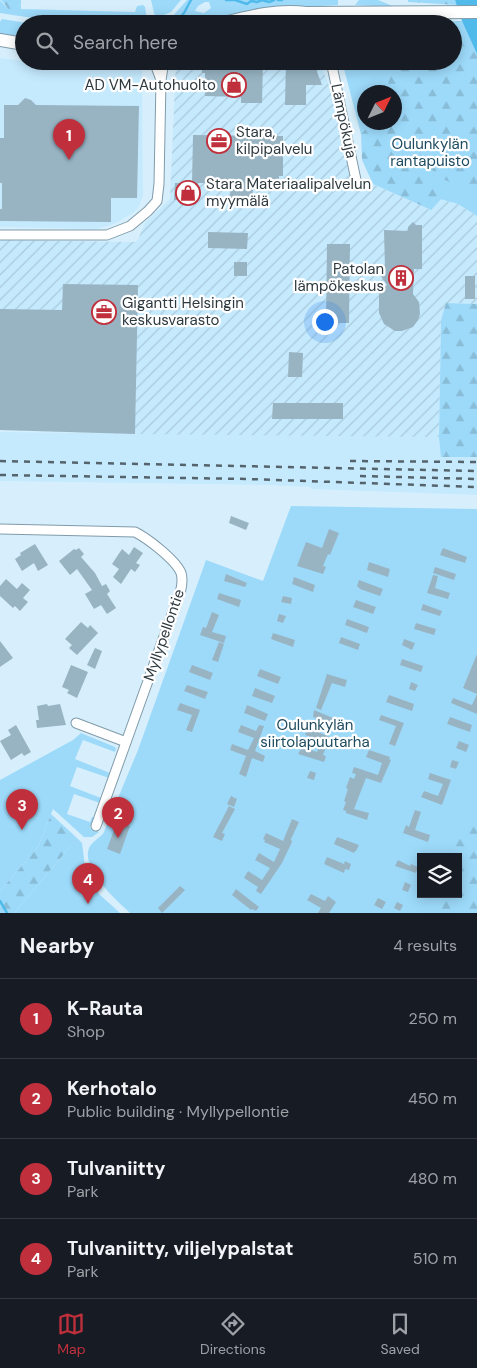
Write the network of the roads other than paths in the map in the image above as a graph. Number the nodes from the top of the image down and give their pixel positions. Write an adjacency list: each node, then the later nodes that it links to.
1 (477, 12): 6 (main road)
2 (306, 13): 3 (main road); 4 (main road); 5 (main road)
3 (263, 15)
4 (301, 15)
5 (312, 15)
6 (384, 15)
7 (0, 40): 8 (main road)
8 (15, 42)
9 (157, 70): 12 (street)
10 (163, 70): 12 (street)
11 (333, 70): 13 (street, Lämpökuja)
12 (161, 80): 14 (street)
13 (356, 180)
14 (0, 236)
15 (0, 529): 17 (street, Myllypellontie)
16 (76, 723): 17 (street)
17 (126, 742): 18 (street, Myllypellontie)
18 (96, 826)

